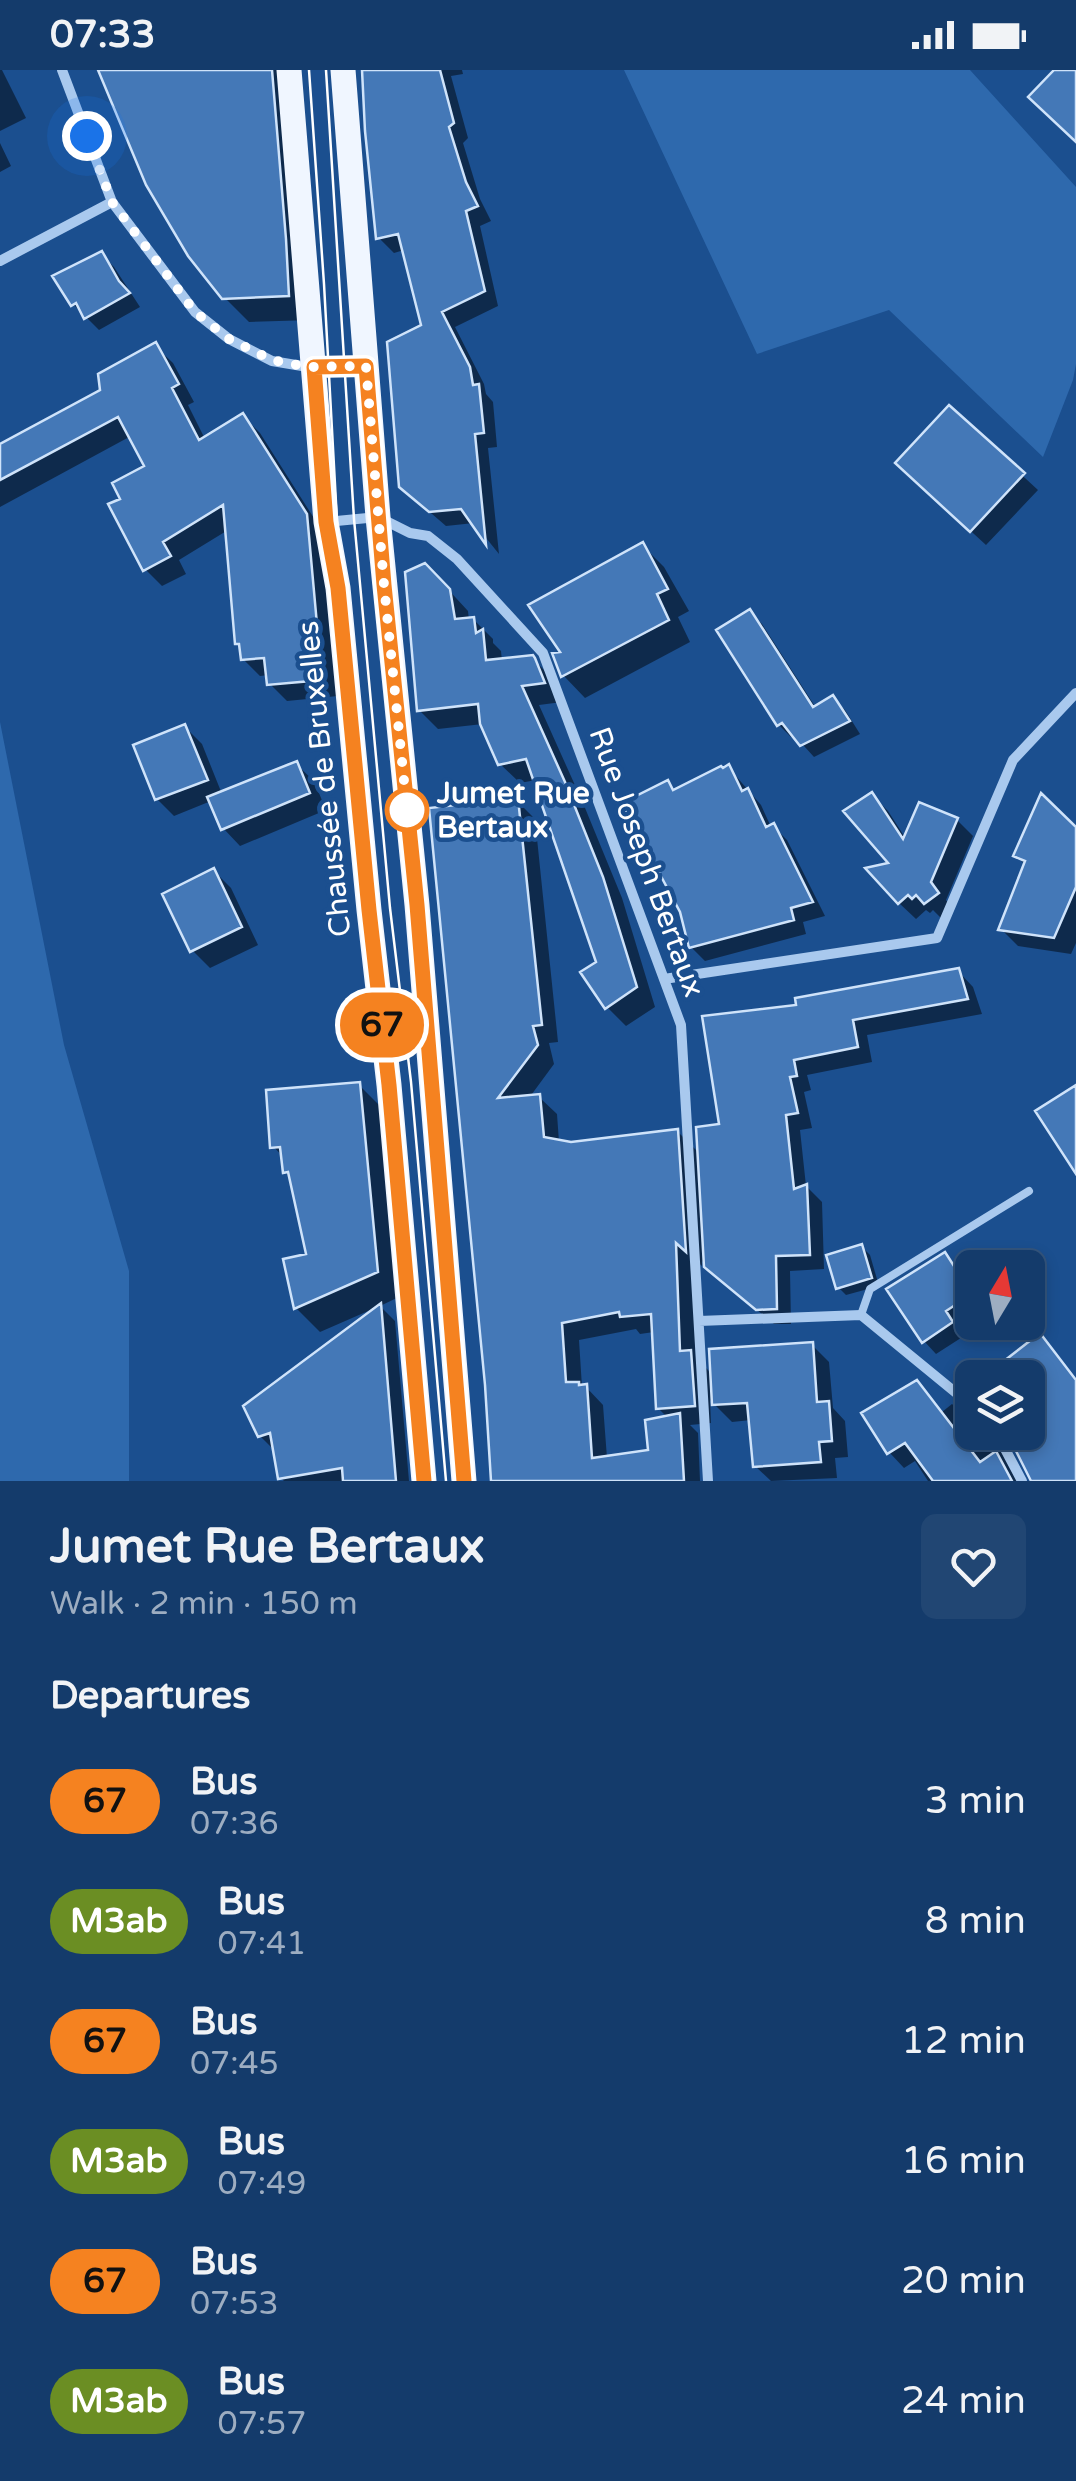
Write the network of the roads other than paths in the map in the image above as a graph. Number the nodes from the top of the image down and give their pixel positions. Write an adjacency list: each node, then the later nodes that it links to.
1 (62, 70): 4 (street)
2 (289, 70): 7 (main road, Chaussée de Bruxelles)
3 (343, 70): 6 (main road)
4 (112, 202): 5 (street); 7 (street)
5 (0, 261)
6 (366, 366): 7 (street); 8 (main road)
7 (314, 367): 9 (main road, Chaussée de Bruxelles)
8 (378, 518): 9 (street, Rue Joseph Bertaux); 11 (street, Rue Joseph Bertaux); 18 (main road)
9 (326, 522): 17 (main road, Chaussée de Bruxelles)
10 (1076, 693): 11 (street)
11 (664, 979): 14 (street, Rue Joseph Bertaux)
12 (1028, 1191): 13 (lane)
13 (861, 1315): 14 (street); 15 (street)
14 (698, 1322): 19 (street, Rue Joseph Bertaux)
15 (955, 1392)
16 (1006, 1450): 20 (street)
17 (424, 1481)
18 (464, 1481)
19 (708, 1481)
20 (1022, 1481)

